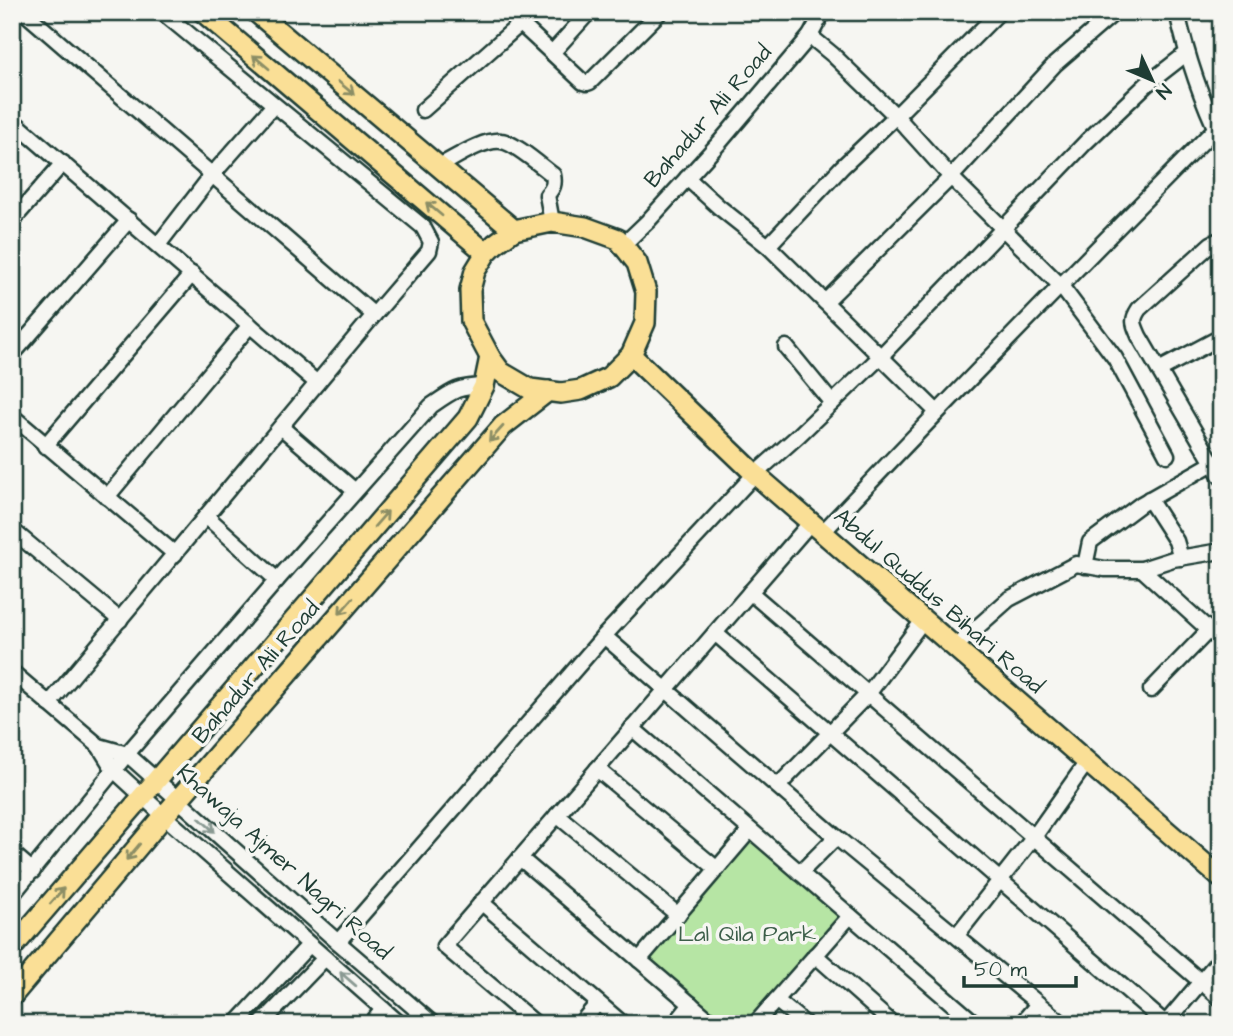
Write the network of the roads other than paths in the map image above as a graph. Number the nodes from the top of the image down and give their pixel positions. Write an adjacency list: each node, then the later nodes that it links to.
1 (24, 12): 23 (street)
2 (162, 12): 16 (street)
3 (202, 12): 35 (main road, one-way to 3)
4 (256, 12): 22 (main road, one-way to 22)
5 (508, 12): 12 (street)
6 (589, 12): 14 (street)
7 (660, 12): 14 (street)
8 (822, 12): 13 (street, Bahadur Ali Road)
9 (1115, 12): 24 (street)
10 (1177, 12): 15 (street)
11 (993, 14): 18 (street)
12 (520, 23): 14 (street); 17 (street)
13 (810, 36): 18 (street); 25 (street, Bahadur Ali Road)
14 (552, 53)
15 (1186, 53): 20 (street); 30 (street)
16 (274, 106): 23 (street); 39 (street)
17 (423, 110)
18 (896, 116): 24 (street); 34 (street)
19 (12, 120): 21 (street)
20 (1219, 132): 37 (street)
21 (63, 163): 26 (street); 27 (street)
22 (439, 166): 28 (street); 29 (main road)
23 (212, 175): 32 (street); 39 (street)
24 (951, 177): 30 (street); 38 (street)
25 (687, 178): 33 (street, Bahadur Ali Road); 34 (street)
26 (129, 220): 32 (street); 43 (street)
27 (12, 222)
28 (552, 222): 29 (main road); 33 (main road)
29 (514, 230): 35 (main road)
30 (1003, 230): 37 (street); 46 (street)
31 (1221, 239): 47 (street)
32 (158, 245): 36 (street)
33 (623, 245): 44 (main road)
34 (768, 246): 38 (street)
35 (486, 253): 45 (main road)
36 (192, 275): 40 (street); 55 (street)
37 (1061, 286): 52 (street); 56 (street)
38 (825, 302): 46 (street)
39 (373, 315): 48 (street)
40 (250, 325): 48 (street); 61 (street)
41 (1221, 337): 47 (street)
42 (786, 347): 51 (street)
43 (12, 355)
44 (631, 355): 50 (main road); 58 (main road, Abdul Quddus Bihari Road)
45 (490, 357): 49 (main road, Bahadur Ali Road); 50 (main road)
46 (880, 357): 51 (street); 52 (street)
47 (1159, 370): 57 (street)
48 (317, 383): 54 (street)
49 (484, 386): 60 (street); 92 (main road, Bahadur Ali Road, one-way to 49)
50 (548, 391): 95 (main road, Bahadur Ali Road, one-way to 95)
51 (832, 403): 58 (street)
52 (937, 412): 64 (street)
53 (12, 416): 55 (street)
54 (281, 427): 60 (street); 63 (street)
55 (45, 446): 61 (street)
56 (1167, 455)
57 (1213, 463): 59 (street); 62 (street)
58 (755, 474): 64 (main road, Abdul Quddus Bihari Road); 77 (street)
59 (1221, 477)
60 (355, 491): 71 (street)
61 (107, 497): 67 (street)
62 (1149, 499): 68 (street); 69 (street)
63 (206, 516): 67 (street); 71 (street)
64 (817, 527): 72 (street); 74 (main road, Abdul Quddus Bihari Road)
65 (12, 530): 73 (street)
66 (1221, 551): 68 (street)
67 (175, 554): 73 (street)
68 (1181, 558): 70 (street)
69 (1085, 566): 70 (street); 79 (street)
70 (1142, 569): 75 (street)
71 (277, 580): 88 (street)
72 (750, 592): 76 (street); 83 (street)
73 (120, 620): 84 (street)
74 (924, 620): 79 (main road, Abdul Quddus Bihari Road); 83 (street)
75 (1209, 629): 78 (street); 82 (street)
76 (715, 633): 81 (street); 86 (street)
77 (604, 636): 81 (street); 113 (street)
78 (1221, 641)
79 (955, 647): 89 (main road, Abdul Quddus Bihari Road)
80 (12, 672): 84 (street, Khawaja Ajmer Nagri Road)
81 (666, 690): 85 (street); 93 (street)
82 (1151, 690)
83 (868, 694): 86 (street); 100 (street)
84 (49, 704): 87 (street, Khawaja Ajmer Nagri Road)
85 (632, 728): 91 (street); 98 (street)
86 (830, 733): 93 (street); 107 (street)
87 (99, 746): 88 (street, Khawaja Ajmer Nagri Road); 90 (street, Khawaja Ajmer Nagri Road)
88 (127, 754): 90 (street); 92 (street, Khawaja Ajmer Nagri Road)
89 (1087, 762): 100 (street); 106 (main road, Abdul Quddus Bihari Road)
90 (114, 769): 94 (street, Khawaja Ajmer Nagri Road); 104 (street)
91 (597, 769): 96 (street); 103 (street)
92 (157, 780): 94 (main road, Bahadur Ali Road); 95 (street, Khawaja Ajmer Nagri Road)
93 (778, 786): 99 (street)
94 (143, 796): 97 (street, Khawaja Ajmer Nagri Road); 115 (main road, Bahadur Ali Road, one-way to 94)
95 (178, 799): 97 (main road, Bahadur Ali Road); 113 (street, Khawaja Ajmer Nagri Road, one-way to 113)
96 (557, 815): 102 (street); 110 (street)
97 (164, 816): 114 (street, Khawaja Ajmer Nagri Road); 121 (main road, Bahadur Ali Road, one-way to 121)
98 (750, 830): 103 (street); 105 (street)
99 (836, 837): 105 (street); 112 (street)
100 (1034, 837): 107 (street); 120 (street)
101 (12, 853): 104 (street)
102 (520, 858): 109 (street); 119 (street)
103 (717, 869): 110 (street)
104 (33, 871): 108 (street)
105 (800, 873): 111 (street)
106 (1221, 878)
107 (1000, 880): 112 (street); 144 (street)
108 (12, 895)
109 (481, 902): 124 (street); 133 (street)
110 (678, 915): 119 (street)
111 (850, 916): 116 (street); 141 (street)
112 (957, 935): 126 (street)
113 (338, 942): 132 (street, Khawaja Ajmer Nagri Road)
114 (309, 945): 117 (street, Khawaja Ajmer Nagri Road); 128 (street)
115 (12, 948)
116 (815, 956): 123 (street); 140 (street)
117 (325, 958): 127 (street, Khawaja Ajmer Nagri Road, one-way to 117); 129 (street)
118 (1221, 958): 120 (street)
119 (639, 960): 125 (street)
120 (1201, 982): 122 (street); 144 (street)
121 (12, 996)
122 (1221, 999)
123 (776, 1000): 138 (street); 139 (street)
124 (598, 1003): 134 (street); 135 (street)
125 (691, 1004): 136 (street); 137 (street)
126 (1038, 1004): 142 (street); 143 (street)
127 (383, 1009): 130 (street); 131 (street, Khawaja Ajmer Nagri Road)
128 (236, 1024)
129 (261, 1024)
130 (370, 1024)
131 (400, 1024)
132 (433, 1024)
133 (536, 1024)
134 (580, 1024)
135 (622, 1024)
136 (676, 1024)
137 (714, 1024)
138 (755, 1024)
139 (805, 1024)
140 (893, 1024)
141 (976, 1024)
142 (1021, 1024)
143 (1063, 1024)
144 (1166, 1024)

